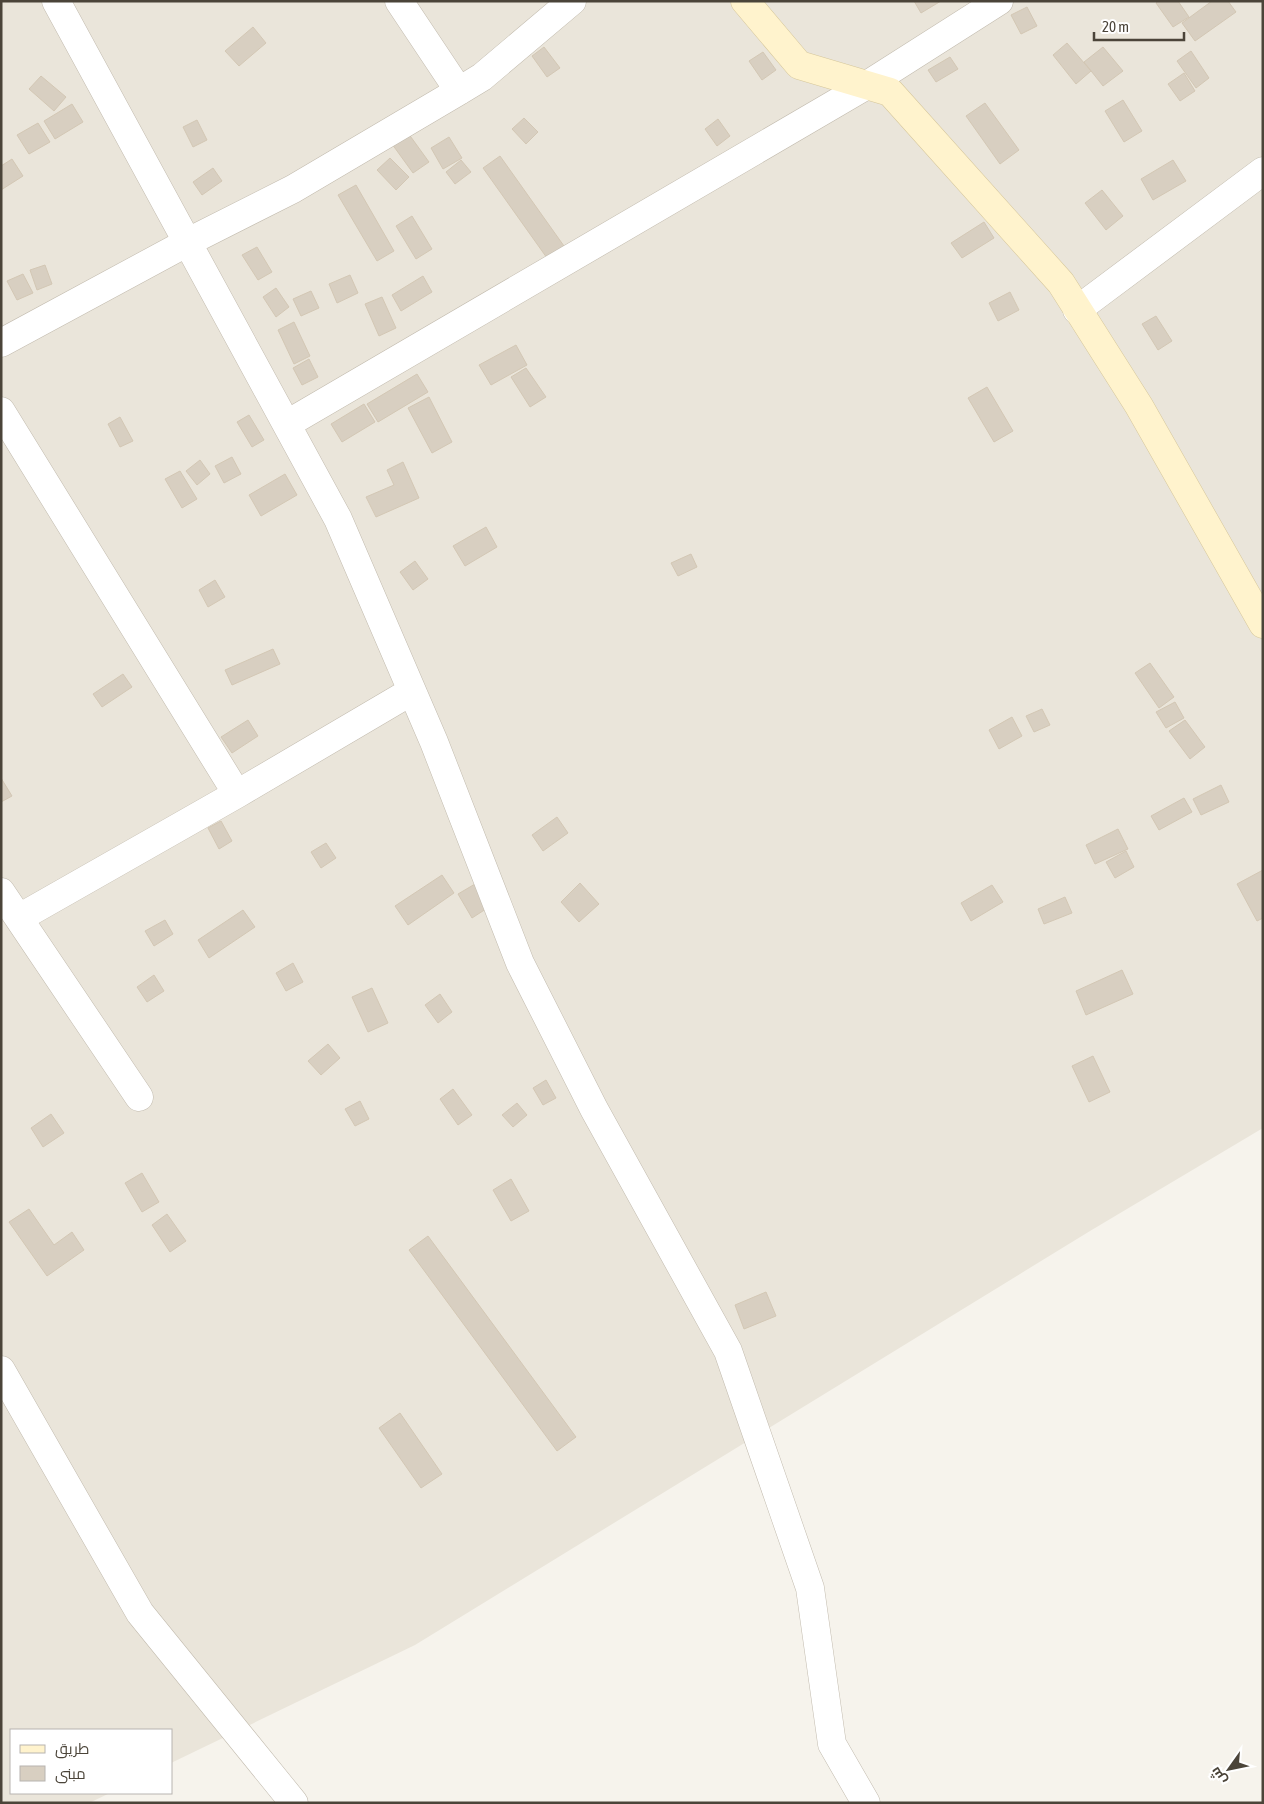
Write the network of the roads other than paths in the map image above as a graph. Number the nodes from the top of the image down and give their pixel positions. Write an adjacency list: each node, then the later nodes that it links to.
1 (56, 1): 9 (street)
2 (399, 1): 7 (street)
3 (572, 1): 7 (street)
4 (745, 1): 6 (street)
5 (999, 1): 6 (street)
6 (867, 85): 10 (street); 13 (street)
7 (459, 91): 9 (street)
8 (1263, 171): 10 (street)
9 (188, 242): 11 (street); 13 (street)
10 (1078, 310): 14 (street)
11 (1, 343)
12 (1, 411): 16 (street)
13 (287, 424): 15 (street)
14 (1263, 624)
15 (412, 690): 16 (street); 22 (street)
16 (238, 794): 18 (street)
17 (1, 892): 18 (street)
18 (19, 918): 19 (street)
19 (139, 1097)
20 (1, 1370): 21 (street)
21 (294, 1803)
22 (866, 1803)

